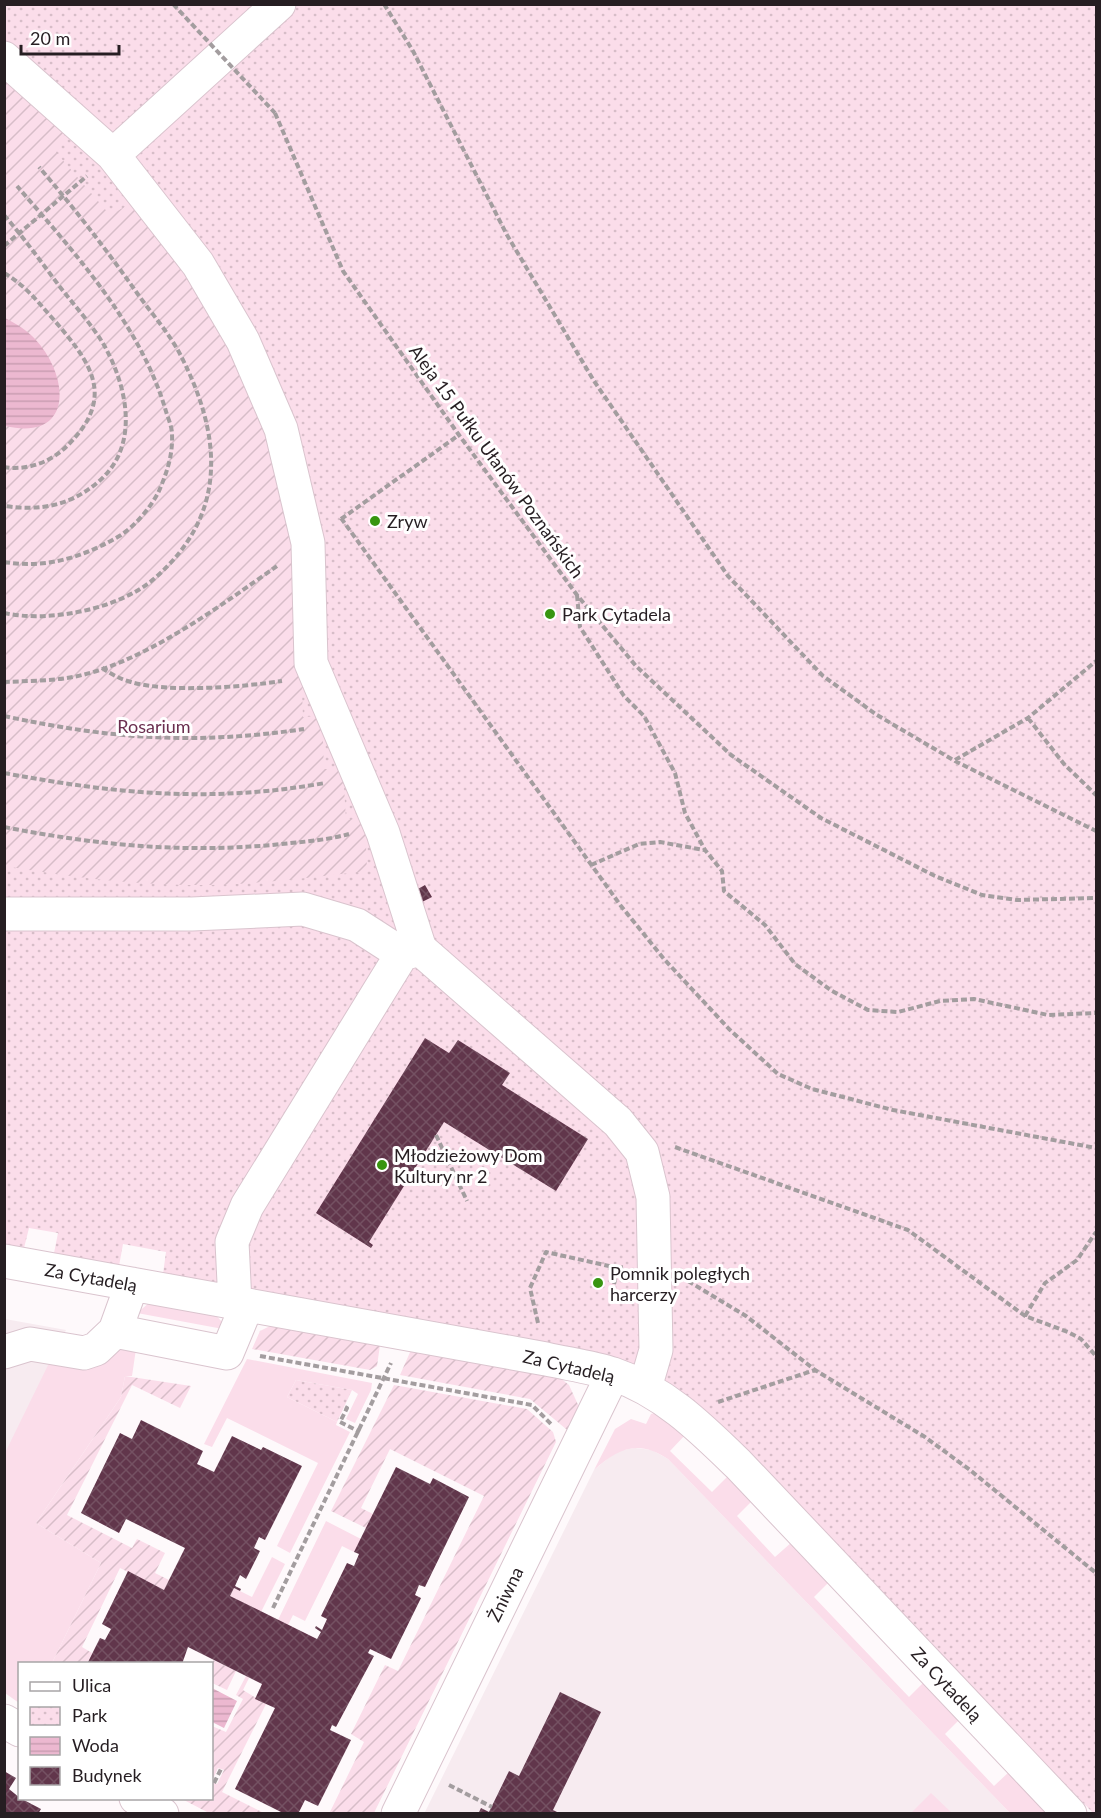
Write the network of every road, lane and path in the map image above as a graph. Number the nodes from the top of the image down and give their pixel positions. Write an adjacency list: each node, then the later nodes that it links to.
1 (173, 4): 15 (path, Aleja 15 Pułku Ułanów Poznańskich, bridge)
2 (279, 4): 5 (street)
3 (384, 4): 30 (path)
4 (4, 58): 5 (street)
5 (113, 155): 19 (street)
6 (39, 167): 9 (path)
7 (82, 181): 9 (path)
8 (17, 186): 11 (path)
9 (64, 196): 11 (path); 22 (path)
10 (4, 215): 12 (path)
11 (41, 215): 12 (path); 20 (path)
12 (19, 233): 13 (path); 17 (path)
13 (4, 246)
14 (4, 273): 16 (path)
15 (459, 435): 18 (path); 21 (path, Aleja 15 Pułku Ułanów Poznańskich)
16 (4, 467)
17 (4, 506)
18 (341, 518): 19 (path); 38 (path)
19 (308, 543): 24 (path); 25 (street)
20 (4, 562)
21 (577, 595): 37 (path); 39 (path, Aleja 15 Pułku Ułanów Poznańskich)
22 (4, 613)
23 (1096, 661): 28 (path)
24 (101, 668): 25 (path); 26 (path)
25 (316, 674): 29 (street)
26 (4, 682)
27 (4, 716): 29 (path)
28 (1029, 718): 30 (path); 33 (path)
29 (336, 723): 31 (street)
30 (955, 761): 36 (path)
31 (357, 772): 32 (path); 34 (street)
32 (4, 773)
33 (1096, 795)
34 (379, 825): 35 (path); 41 (street)
35 (4, 827)
36 (1096, 831)
37 (705, 850): 38 (path); 42 (path)
38 (591, 865): 45 (path)
39 (1096, 898)
40 (4, 914): 41 (street)
41 (411, 951): 44 (street); 53 (street)
42 (1096, 1013)
43 (436, 1135): 46 (path)
44 (634, 1141): 49 (street); 54 (path)
45 (1096, 1148)
46 (467, 1201)
47 (1096, 1232): 54 (path)
48 (4, 1261): 51 (street, Za Cytadelą)
49 (654, 1261): 50 (path); 61 (path); 64 (street)
50 (618, 1268): 52 (path); 60 (path)
51 (132, 1284): 53 (street, Za Cytadelą); 55 (street)
52 (614, 1284)
53 (241, 1304): 56 (street, Za Cytadelą); 57 (street)
54 (1025, 1316): 59 (path)
55 (115, 1331): 57 (street); 58 (street)
56 (402, 1332): 60 (street, Za Cytadelą); 63 (path)
57 (232, 1341): 63 (path)
58 (4, 1352)
59 (1096, 1356)
60 (546, 1359): 62 (street, Za Cytadelą)
61 (815, 1370): 66 (path); 69 (path)
62 (613, 1374): 64 (street, Za Cytadelą); 79 (street, Żniwna)
63 (386, 1379): 67 (path); 68 (path)
64 (645, 1388): 66 (street, Za Cytadelą)
65 (345, 1407): 68 (path)
66 (694, 1421): 80 (street, Za Cytadelą)
67 (556, 1429)
68 (360, 1432): 70 (path)
69 (1096, 1573)
70 (273, 1608)
71 (4, 1721): 72 (street)
72 (18, 1729)
73 (221, 1769): 74 (path)
74 (214, 1782)
75 (462, 1792): 77 (path)
76 (139, 1800): 78 (street)
77 (492, 1807)
78 (162, 1814)
79 (398, 1814)
80 (1070, 1814)

